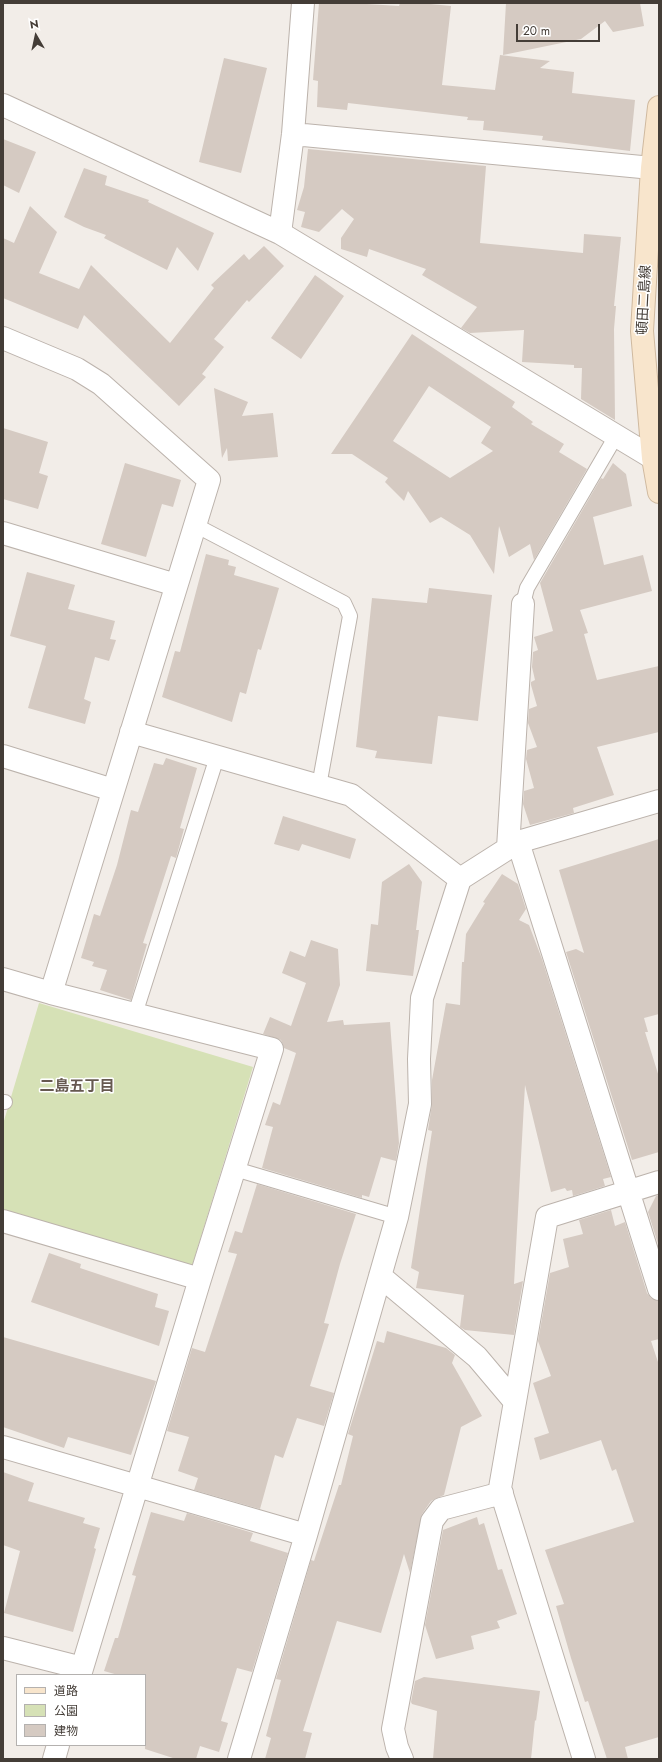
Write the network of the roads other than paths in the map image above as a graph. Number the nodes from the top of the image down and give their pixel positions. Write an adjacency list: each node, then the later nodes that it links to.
1 (303, 3): 4 (street)
2 (3, 105): 6 (street)
3 (659, 107): 5 (main road, 頓田二島線)
4 (293, 134): 5 (street); 6 (street)
5 (652, 168): 9 (main road, 頓田二島線)
6 (280, 233): 8 (street)
7 (3, 338): 11 (street)
8 (616, 436): 9 (street); 14 (lane)
9 (656, 457): 10 (main road, 頓田二島線)
10 (659, 492)
11 (195, 525): 13 (street); 18 (lane)
12 (3, 533): 13 (street)
13 (176, 585): 15 (street)
14 (523, 604): 21 (street)
15 (130, 732): 17 (street); 19 (street)
16 (3, 756): 19 (street)
17 (217, 757): 18 (street); 25 (lane)
18 (319, 786): 22 (street)
19 (113, 790): 24 (street)
20 (659, 801): 21 (street)
21 (513, 845): 22 (street); 28 (street)
22 (460, 879): 29 (street)
23 (3, 979): 24 (street)
24 (51, 993): 25 (street)
25 (135, 1014): 26 (street)
26 (235, 1169): 29 (lane); 32 (street)
27 (659, 1182): 28 (street)
28 (629, 1192): 33 (street); 34 (street)
29 (397, 1216): 31 (street)
30 (3, 1222): 32 (street)
31 (380, 1276): 34 (street); 38 (street)
32 (200, 1279): 36 (street)
33 (659, 1289)
34 (515, 1402): 37 (street)
35 (3, 1447): 36 (street)
36 (138, 1487): 38 (street); 40 (street)
37 (502, 1493): 44 (street); 45 (street)
38 (306, 1535): 43 (street)
39 (3, 1648): 40 (street)
40 (81, 1671)
41 (58, 1746): 42 (street)
42 (54, 1759)
43 (239, 1759)
44 (402, 1759)
45 (584, 1759)

